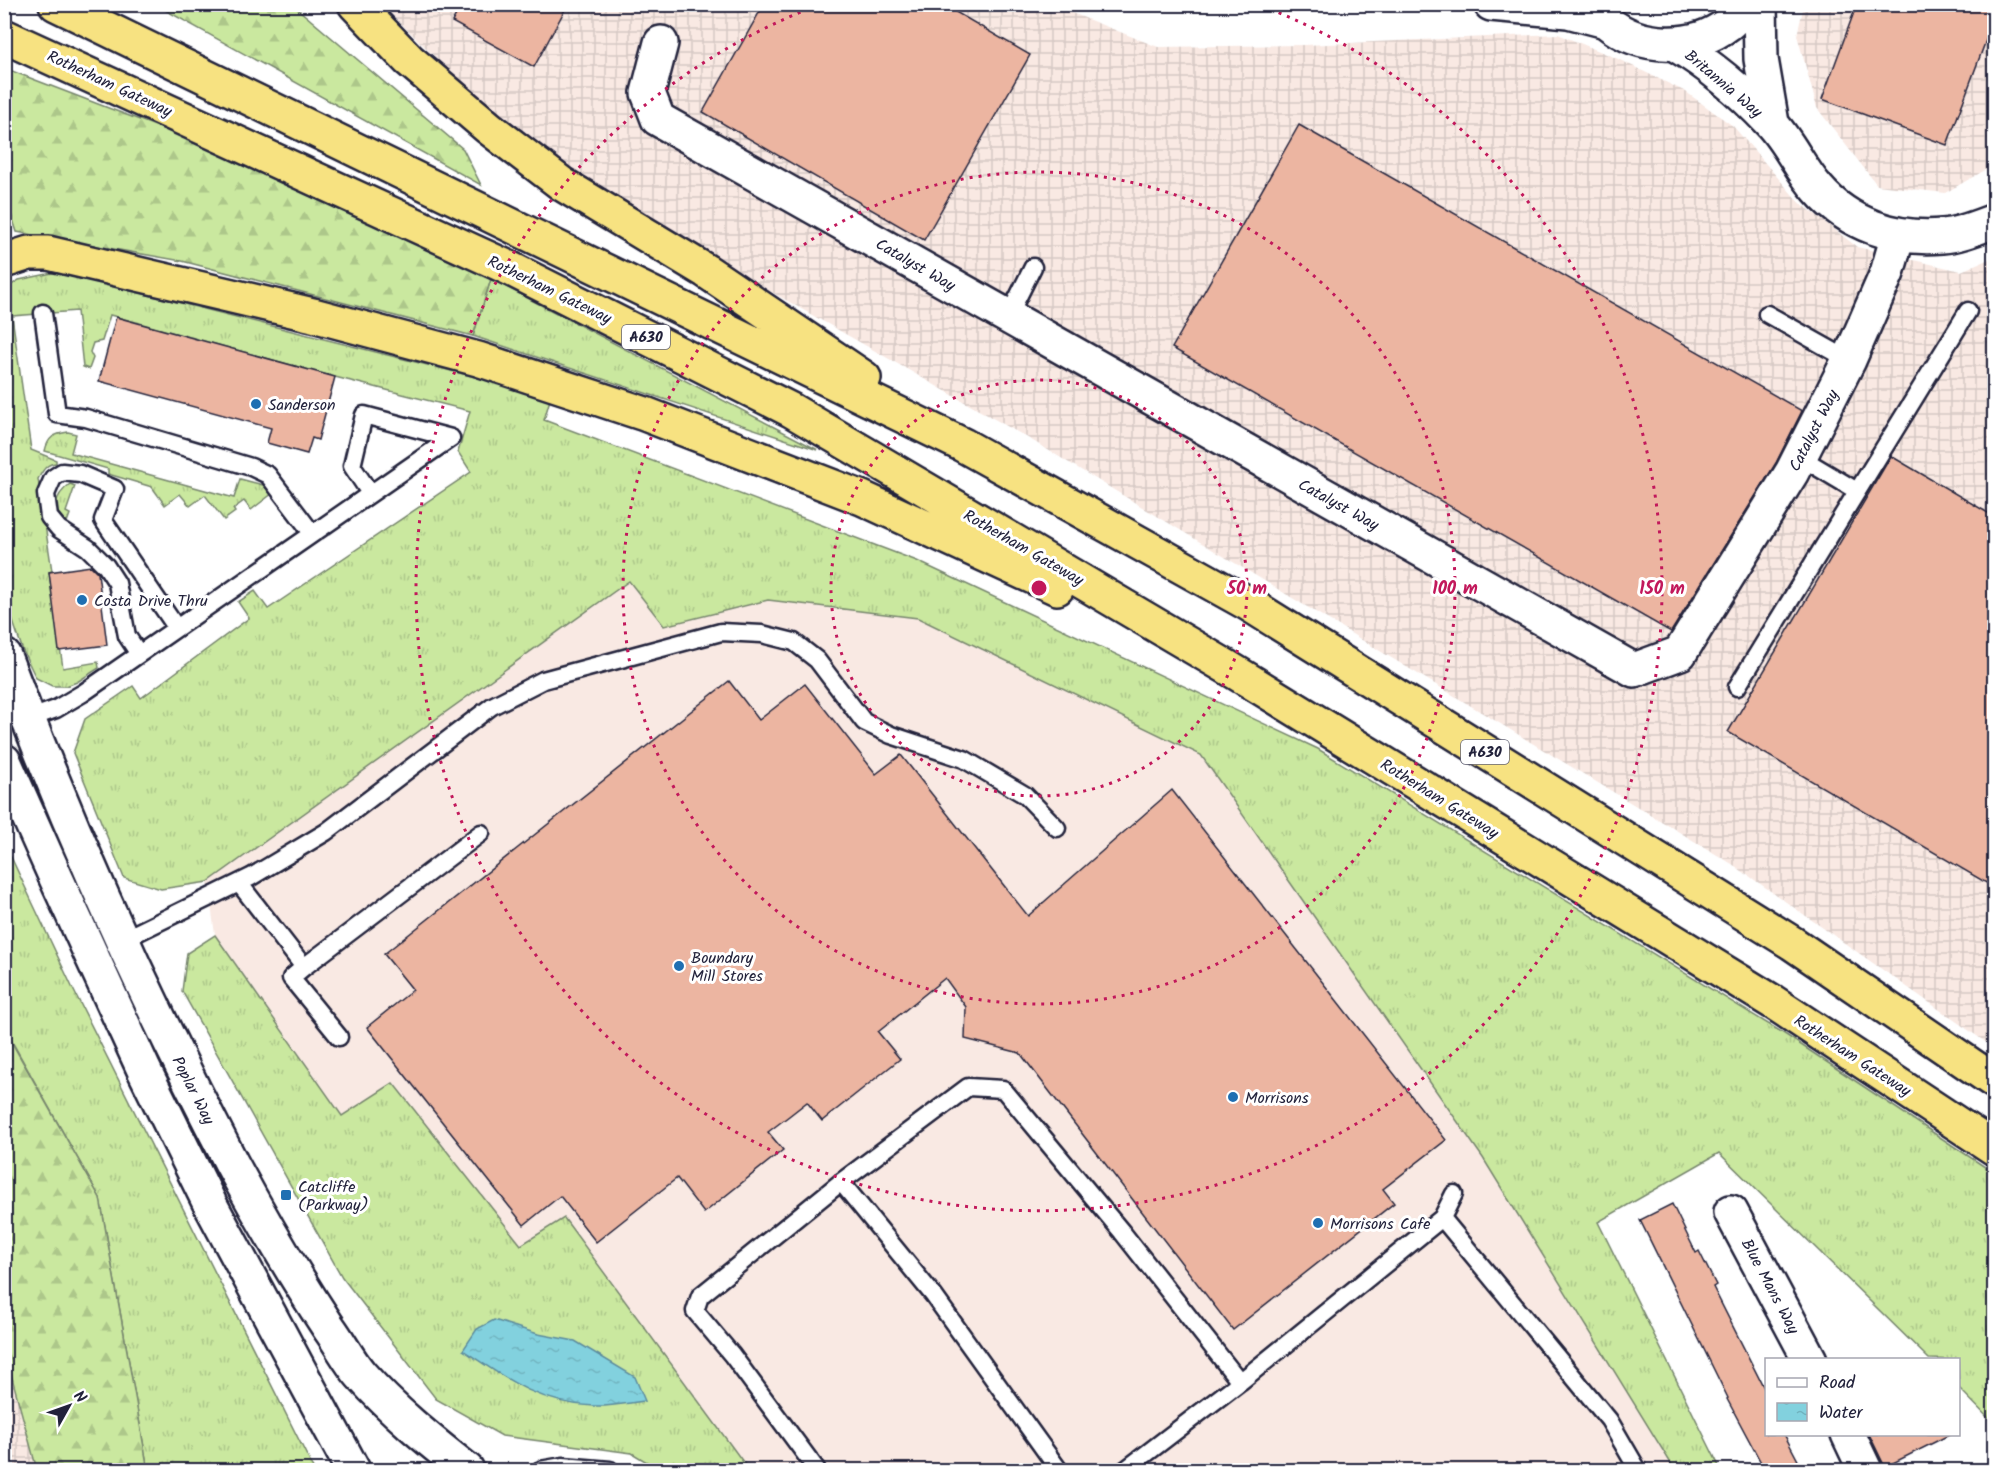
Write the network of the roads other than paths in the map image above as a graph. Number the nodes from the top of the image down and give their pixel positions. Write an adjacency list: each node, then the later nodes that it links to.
1 (355, 4): 9 (highway, A630)
2 (362, 4): 9 (highway)
3 (1491, 4): 7 (street)
4 (1748, 4): 11 (street)
5 (1760, 4): 12 (street, Britannia Way)
6 (58, 5): 22 (highway, A630)
7 (1598, 13): 11 (street)
8 (4, 36): 30 (highway, Rotherham Gateway / A630)
9 (386, 36): 22 (highway, A630)
10 (661, 43): 20 (street, Catalyst Way)
11 (1675, 44): 12 (street, Britannia Way)
12 (1772, 123): 14 (street, Britannia Way)
13 (1995, 221): 14 (street, Britannia Way)
14 (1898, 235): 21 (street, Catalyst Way)
15 (4, 261): 30 (highway, A630)
16 (1033, 267): 20 (lane)
17 (1968, 311): 24 (lane)
18 (43, 313): 26 (lane)
19 (1767, 314): 21 (lane)
20 (1008, 317): 23 (street, Catalyst Way)
21 (1849, 360): 23 (street, Catalyst Way)
22 (963, 445): 40 (highway, A630)
23 (1800, 457): 24 (lane)
24 (1857, 491): 31 (lane)
25 (370, 493): 25 (lane); 26 (lane)
26 (312, 533): 27 (lane)
27 (176, 627): 28 (lane); 28 (lane)
28 (139, 654): 32 (lane)
29 (4, 656): 32 (street, Poplar Way)
30 (1227, 667): 41 (highway, Rotherham Gateway / A630)
31 (1737, 687)
32 (28, 719): 37 (street, Poplar Way)
33 (4, 760): 49 (street)
34 (1057, 828): 36 (lane)
35 (481, 833): 38 (lane)
36 (239, 883): 37 (lane); 38 (lane)
37 (122, 940): 50 (street, Poplar Way)
38 (304, 967): 39 (lane)
39 (339, 1037)
40 (1995, 1081)
41 (1995, 1148)
42 (841, 1182): 47 (lane); 53 (lane); 54 (lane)
43 (1454, 1194): 45 (lane)
44 (1731, 1212): 46 (street, Blue Mans Way)
45 (1442, 1218): 47 (lane); 56 (lane)
46 (1809, 1358)
47 (1240, 1382): 55 (lane)
48 (1849, 1436): 57 (street)
49 (348, 1465)
50 (467, 1470)
51 (540, 1470): 52 (lane)
52 (610, 1470)
53 (818, 1470)
54 (1059, 1470)
55 (1125, 1470)
56 (1638, 1470)
57 (1865, 1470)

